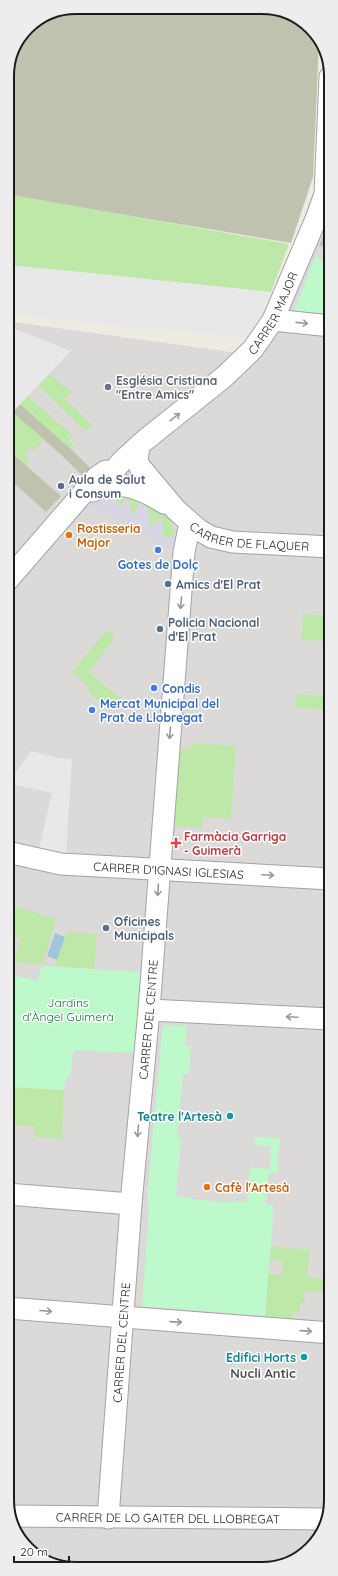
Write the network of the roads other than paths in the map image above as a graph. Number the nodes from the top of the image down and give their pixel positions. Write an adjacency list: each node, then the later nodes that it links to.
1 (324, 203): 2 (street, CARRER MAJOR)
2 (275, 316): 3 (street, one-way to 3); 4 (street, CARRER MAJOR, one-way to 2)
3 (324, 325)
4 (139, 446): 5 (street, CARRER MAJOR); 6 (street)
5 (117, 467): 6 (street); 7 (street, CARRER MAJOR); 8 (street)
6 (149, 478): 9 (street)
7 (100, 487): 8 (street); 9 (street)
8 (79, 500): 11 (street)
9 (183, 516): 10 (street, CARRER DE FLAQUER); 13 (street, CARRER DEL CENTRE, one-way to 13)
10 (324, 547)
11 (14, 572)
12 (14, 854): 13 (street, CARRER D'IGNASI IGLESIAS)
13 (159, 869): 14 (street, CARRER D'IGNASI IGLESIAS, one-way to 14); 15 (street, CARRER DEL CENTRE, one-way to 15)
14 (324, 879)
15 (149, 1010): 16 (street, one-way to 15); 18 (street, CARRER DEL CENTRE, one-way to 18)
16 (324, 1019)
17 (14, 1194): 18 (street)
18 (131, 1204): 20 (street, CARRER DEL CENTRE)
19 (14, 1309): 20 (street, one-way to 20)
20 (122, 1318): 21 (street, one-way to 21); 22 (street, CARRER DEL CENTRE)
21 (324, 1332)
22 (108, 1518): 23 (street, CARRER DE LO GAITER DEL LLOBREGAT); 24 (street, CARRER DE LO GAITER DEL LLOBREGAT)
23 (17, 1519)
24 (321, 1519)

